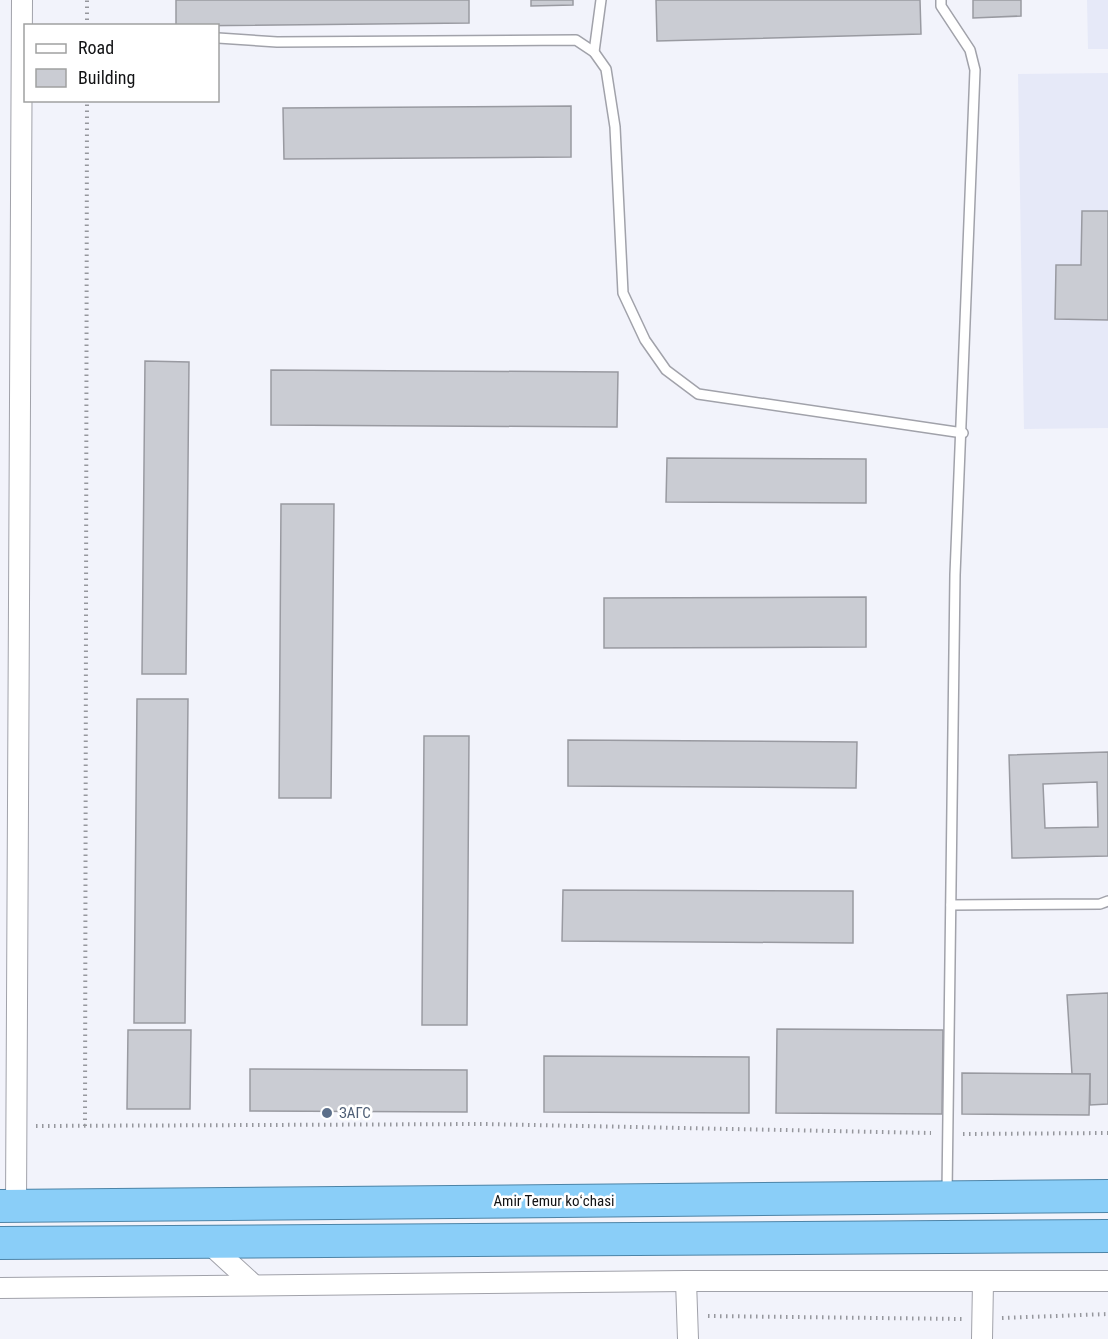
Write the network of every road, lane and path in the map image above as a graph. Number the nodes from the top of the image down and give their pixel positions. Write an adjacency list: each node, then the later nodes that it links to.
1 (22, 0): 12 (street)
2 (87, 0): 5 (path)
3 (601, 0): 7 (lane)
4 (941, 0): 9 (lane)
5 (87, 24)
6 (219, 38): 7 (lane)
7 (594, 52): 9 (lane)
8 (87, 102): 13 (path)
9 (963, 433): 11 (lane)
10 (1108, 901): 11 (lane)
11 (951, 905): 15 (lane)
12 (17, 1126): 13 (path); 18 (street)
13 (85, 1126): 15 (path)
14 (1108, 1133): 15 (path)
15 (948, 1134): 17 (lane)
16 (1108, 1196): 17 (highway, Amir Temur koʻchasi)
17 (946, 1198): 18 (highway, Amir Temur koʻchasi)
18 (8, 1206)
19 (1108, 1236): 20 (highway)
20 (206, 1241): 21 (highway); 25 (street)
21 (0, 1243)
22 (686, 1281): 24 (street); 25 (street); 28 (street)
23 (1108, 1281): 24 (street)
24 (983, 1282): 29 (street)
25 (254, 1285): 26 (street)
26 (0, 1288)
27 (1108, 1314): 29 (path)
28 (687, 1316): 29 (path); 30 (street)
29 (982, 1318): 31 (street)
30 (688, 1339)
31 (982, 1339)

